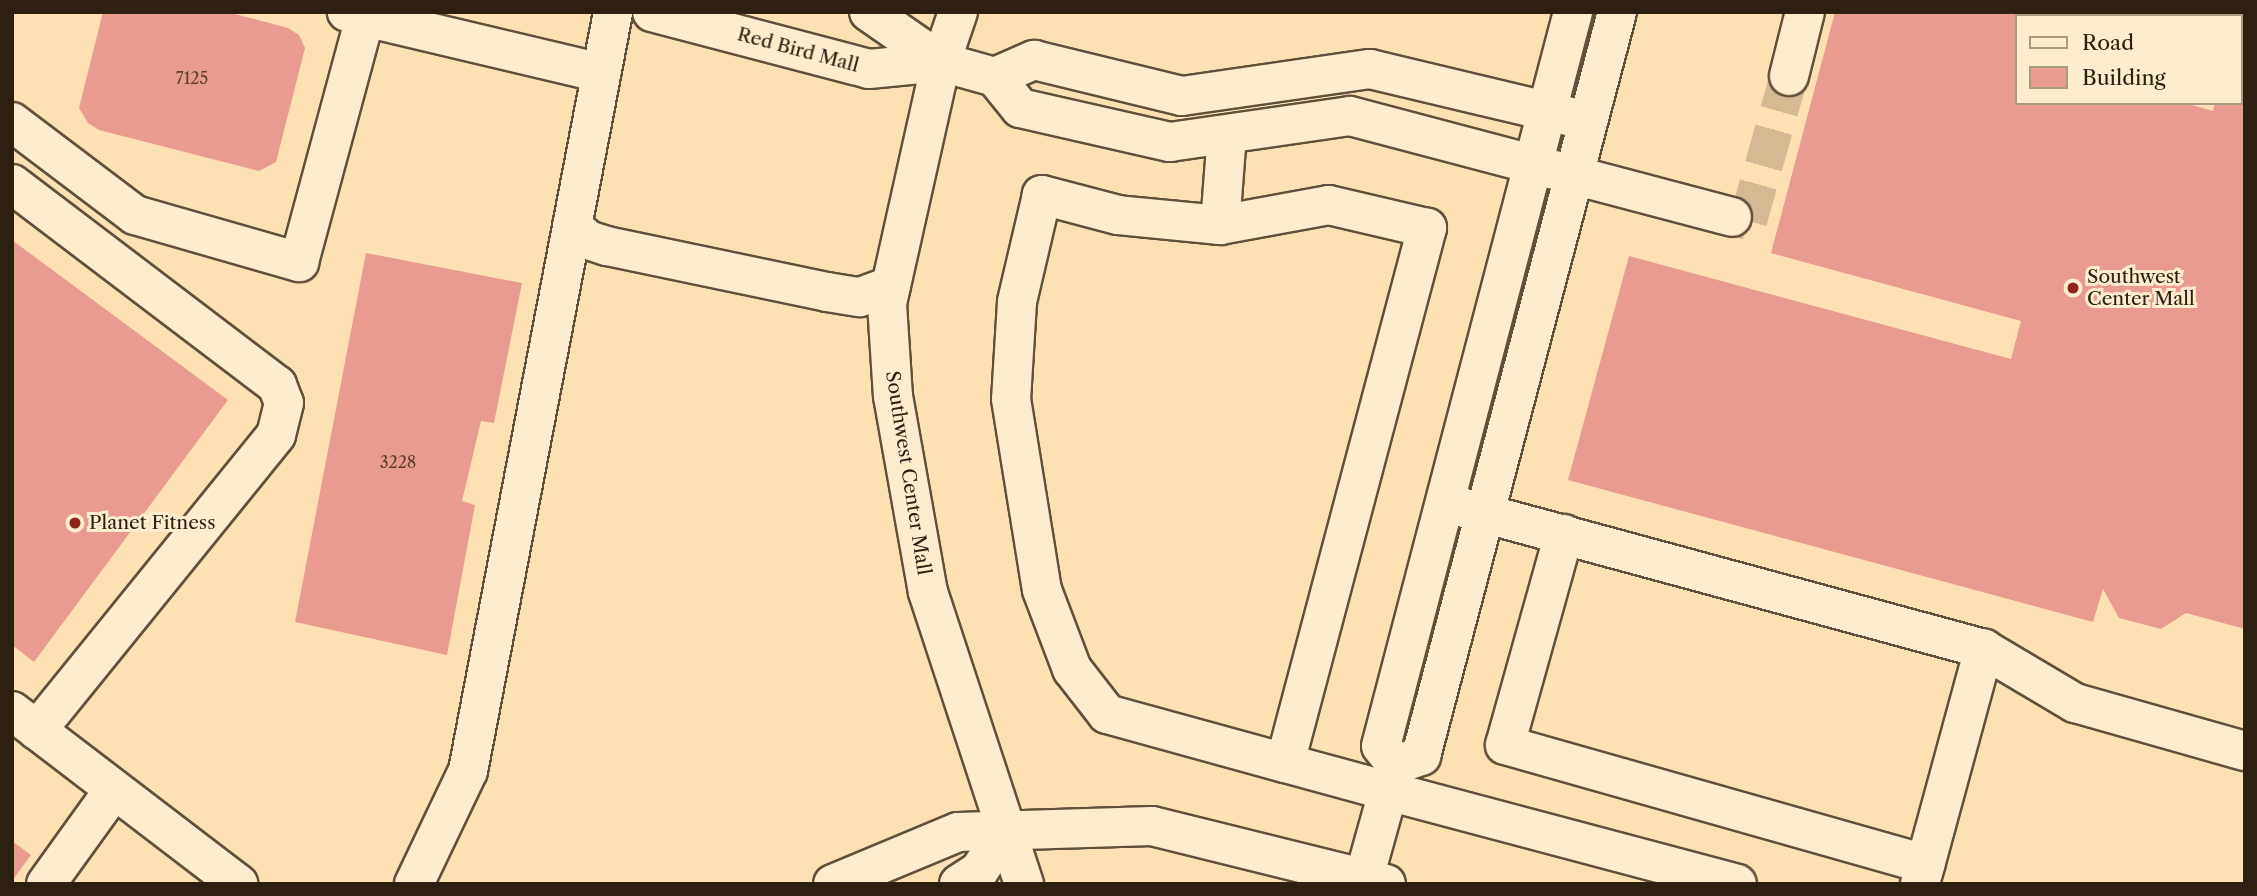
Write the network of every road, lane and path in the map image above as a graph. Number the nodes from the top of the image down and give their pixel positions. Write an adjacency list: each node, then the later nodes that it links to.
1 (613, 12): 10 (street)
2 (652, 12): 9 (street, Red Bird Mall)
3 (869, 12): 9 (street)
4 (958, 12): 9 (street, Southwest Center Mall)
5 (1573, 12): 13 (street)
6 (1617, 12): 15 (street)
7 (1805, 12): 11 (street)
8 (356, 15): 10 (street); 14 (street)
9 (941, 62): 12 (street); 23 (street, Southwest Center Mall)
10 (601, 73): 22 (street)
11 (1789, 75)
12 (995, 77): 13 (street); 16 (street)
13 (1550, 111): 15 (street); 17 (street)
14 (12, 122)
15 (1589, 122): 18 (street)
16 (1227, 135): 17 (street); 21 (street)
17 (1536, 163): 18 (street); 24 (street)
18 (1575, 172): 20 (street); 25 (street)
19 (12, 184): 28 (street)
20 (1732, 216)
21 (1220, 225): 30 (street); 30 (street)
22 (572, 226): 23 (street); 38 (street)
23 (891, 286): 33 (street, Southwest Center Mall)
24 (1446, 503): 25 (street); 31 (street)
25 (1485, 514): 26 (street); 31 (street)
26 (1564, 534): 27 (street); 34 (street)
27 (1984, 649): 29 (street); 34 (street)
28 (20, 719): 32 (street)
29 (2245, 751)
30 (1285, 764): 31 (street)
31 (1392, 778): 36 (street); 42 (street)
32 (113, 791): 35 (street); 37 (street)
33 (1005, 832): 36 (street); 39 (street); 40 (street); 41 (street, Southwest Center Mall)
34 (1922, 874)
35 (214, 877)
36 (1375, 881)
37 (46, 884)
38 (414, 884)
39 (832, 884)
40 (959, 884)
41 (1024, 884)
42 (1737, 884)

